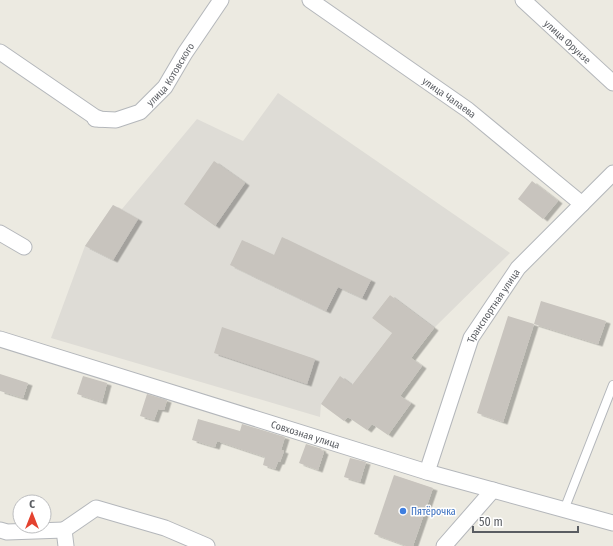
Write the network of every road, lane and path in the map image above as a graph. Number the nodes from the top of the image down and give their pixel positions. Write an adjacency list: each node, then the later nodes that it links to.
1 (221, 0): 4 (street, улица Котовского)
2 (310, 0): 7 (street, улица Чапаева)
3 (523, 0): 5 (street, улица Фрунзе)
4 (0, 52)
5 (613, 83)
6 (613, 173): 7 (street, Транспортная улица)
7 (582, 204): 12 (street, Транспортная улица)
8 (0, 233): 9 (street)
9 (24, 247)
10 (0, 339): 12 (street, Совхозная улица)
11 (613, 385): 14 (lane)
12 (427, 472): 13 (street, Совхозная улица)
13 (493, 490): 14 (street, Совхозная улица); 21 (street)
14 (564, 510): 15 (street, Совхозная улица)
15 (613, 523)
16 (0, 530): 17 (street)
17 (64, 530): 18 (street); 19 (street)
18 (187, 542): 20 (street)
19 (66, 546)
20 (207, 546)
21 (444, 546)

